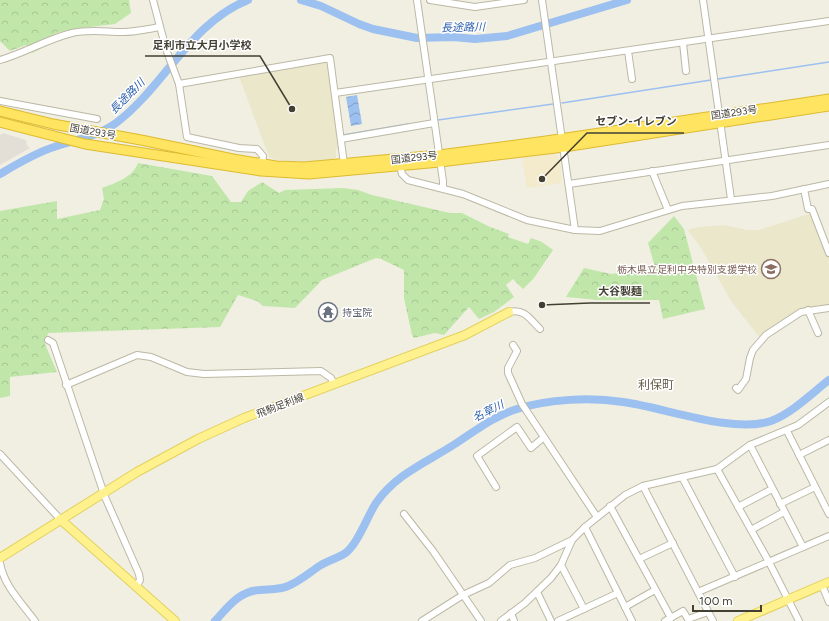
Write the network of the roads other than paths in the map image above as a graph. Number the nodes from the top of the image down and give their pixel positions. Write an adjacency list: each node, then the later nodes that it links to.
1 (153, 0): 8 (street)
2 (417, 0): 16 (street)
3 (430, 0): 4 (street)
4 (524, 0)
5 (542, 0): 13 (street)
6 (703, 0): 9 (street)
7 (829, 21): 9 (street)
8 (160, 27): 12 (street); 17 (street)
9 (709, 39): 10 (street); 23 (street)
10 (683, 43): 11 (street); 14 (street)
11 (628, 51): 13 (street); 15 (street)
12 (0, 60)
13 (552, 61): 16 (street); 28 (street)
14 (686, 71)
15 (632, 79)
16 (428, 80): 18 (street); 26 (street)
17 (179, 84): 18 (street); 34 (street)
18 (335, 93): 27 (street)
19 (829, 99): 23 (highway, 国道293号)
20 (0, 101): 24 (street)
21 (829, 106): 23 (highway, 国道293号)
22 (0, 111): 34 (highway, 国道293号)
23 (720, 118): 28 (highway, 国道293号); 31 (street)
24 (97, 119)
25 (0, 122): 34 (highway, 国道293号)
26 (434, 124): 27 (street); 30 (street)
27 (341, 139): 32 (street)
28 (563, 143): 30 (highway, 国道293号); 36 (street)
29 (829, 145): 31 (street)
30 (439, 158): 32 (highway, 国道293号); 33 (highway, 国道293号); 38 (street)
31 (727, 160): 35 (street); 40 (street)
32 (344, 164): 34 (highway, 国道293号)
33 (400, 166): 34 (highway, 国道293号); 38 (street)
34 (262, 168)
35 (652, 171): 36 (street); 41 (street)
36 (569, 184): 42 (street)
37 (829, 184): 39 (street)
38 (443, 188): 42 (street)
39 (804, 189): 40 (street); 43 (street)
40 (731, 199): 41 (street)
41 (668, 210): 42 (street)
42 (574, 230)
43 (829, 253)
44 (829, 308): 45 (street)
45 (808, 310): 48 (street); 53 (street)
46 (509, 312): 47 (street); 51 (main road, 飛駒足利線)
47 (540, 329)
48 (818, 333)
49 (48, 340): 52 (street)
50 (513, 345): 56 (street)
51 (334, 384): 52 (street); 67 (main road, 飛駒足利線)
52 (66, 385): 67 (street)
53 (736, 388)
54 (829, 402): 55 (street)
55 (787, 431): 58 (street); 60 (street)
56 (544, 437): 65 (street); 74 (street)
57 (829, 440): 60 (street)
58 (750, 445): 61 (street); 66 (street)
59 (0, 454): 75 (street)
60 (799, 455): 64 (street)
61 (716, 469): 62 (street); 70 (street)
62 (682, 477): 63 (street); 87 (street)
63 (643, 486): 69 (street); 80 (street)
64 (815, 486): 68 (street); 73 (street)
65 (496, 487)
66 (772, 489): 68 (street); 70 (street)
67 (104, 492): 75 (main road, 飛駒足利線); 89 (street)
68 (780, 504): 71 (street)
69 (610, 506): 74 (street); 83 (street)
70 (738, 507): 77 (street)
71 (784, 512): 77 (street); 81 (street)
72 (404, 514): 94 (street)
73 (829, 514)
74 (597, 517): 76 (street)
75 (60, 519): 82 (main road, 飛駒足利線); 89 (main road)
76 (585, 527): 79 (street); 93 (street)
77 (751, 530): 84 (street)
78 (829, 536): 81 (street)
79 (572, 540): 86 (street); 94 (street)
80 (673, 543): 83 (street); 92 (street)
81 (802, 547): 84 (street)
82 (0, 558)
83 (639, 559): 90 (street)
84 (769, 562): 87 (street); 95 (street)
85 (0, 563): 102 (street)
86 (561, 565): 91 (street); 98 (street)
87 (735, 577): 92 (street)
88 (826, 583): 95 (main road); 96 (street)
89 (136, 586): 103 (main road)
90 (655, 590): 97 (street); 101 (street)
91 (537, 592): 100 (street); 108 (street)
92 (698, 592): 99 (street)
93 (618, 593): 97 (street); 98 (street)
94 (463, 595): 104 (street); 105 (street)
95 (789, 599): 112 (main road); 113 (street)
96 (829, 602)
97 (625, 607): 110 (street)
98 (584, 609): 109 (street)
99 (708, 612): 101 (street); 111 (street)
100 (511, 613): 106 (street); 107 (street)
101 (668, 620)
102 (35, 621)
103 (175, 621)
104 (422, 621)
105 (481, 621)
106 (500, 621)
107 (514, 621)
108 (550, 621)
109 (558, 621)
110 (632, 621)
111 (713, 621)
112 (738, 621)
113 (799, 621)

